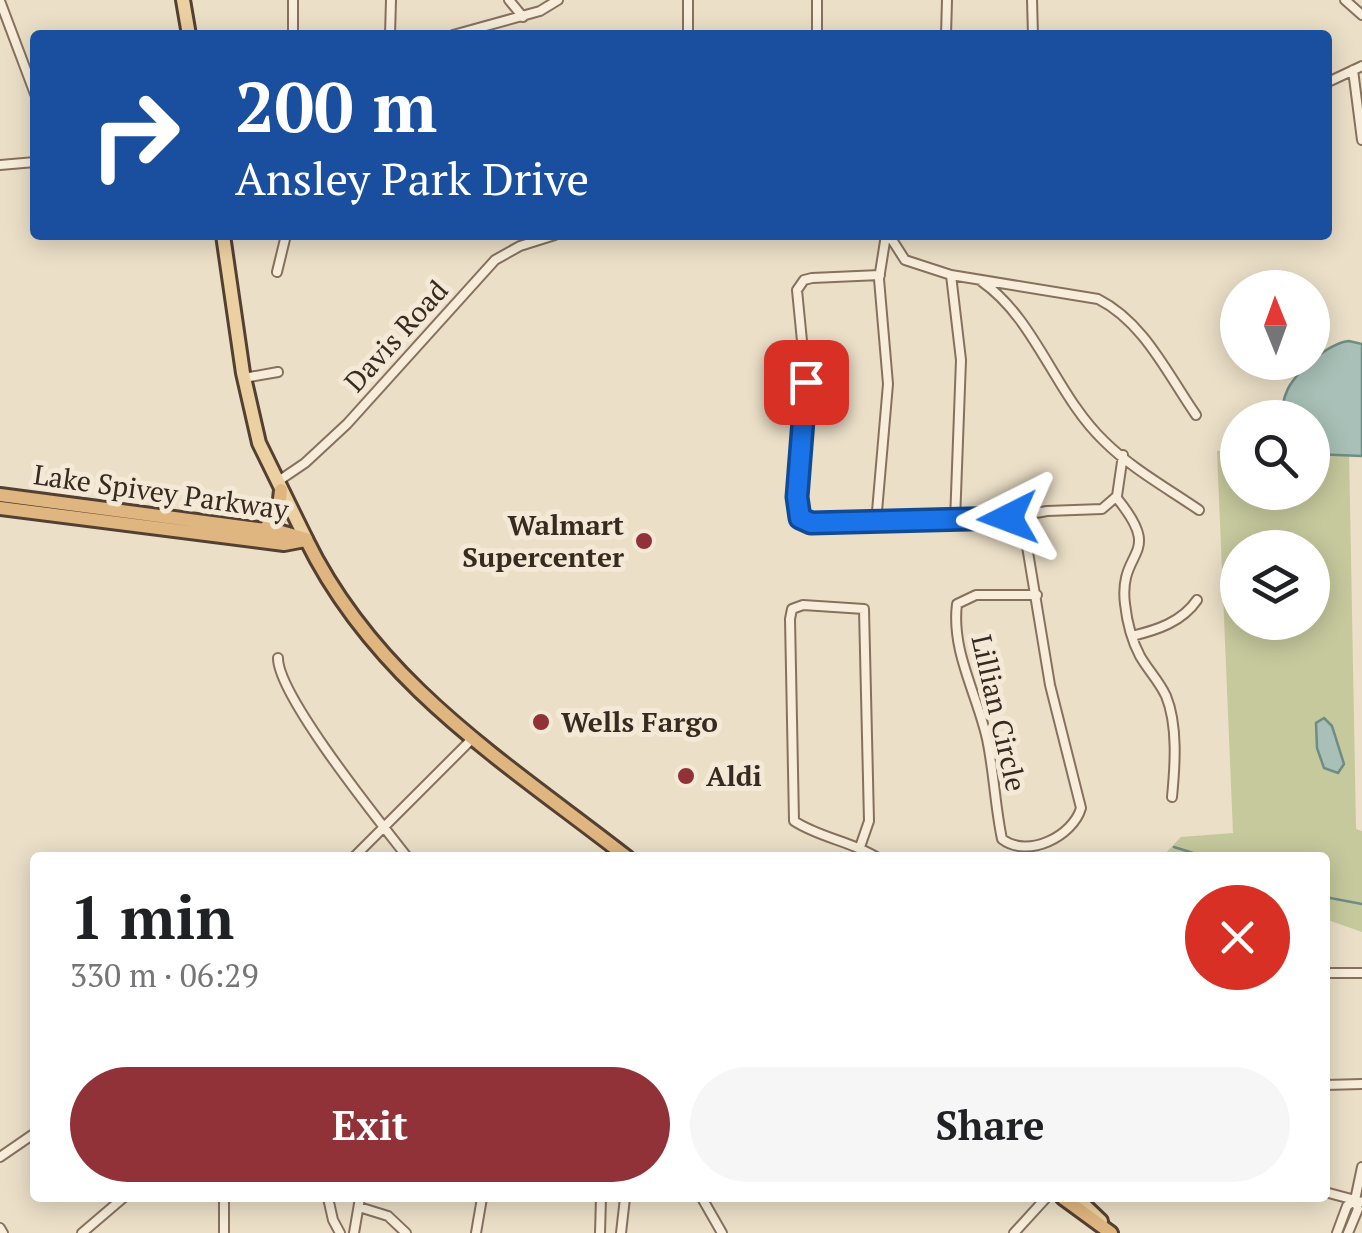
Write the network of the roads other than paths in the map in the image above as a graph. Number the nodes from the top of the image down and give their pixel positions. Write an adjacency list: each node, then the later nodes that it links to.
1 (183, 0): 14 (main road)
2 (294, 0): 15 (street)
3 (391, 0): 16 (street)
4 (509, 0): 13 (street)
5 (558, 0): 13 (street)
6 (688, 0): 18 (street)
7 (816, 0): 19 (street)
8 (946, 0): 20 (street)
9 (1032, 0): 21 (street)
10 (1345, 0): 12 (street)
11 (0, 1): 24 (street)
12 (1362, 15)
13 (523, 16): 17 (street)
14 (188, 30)
15 (293, 30)
16 (390, 30)
17 (471, 30)
18 (688, 30)
19 (816, 30)
20 (946, 30)
21 (1033, 30)
22 (1357, 68): 23 (street); 25 (street)
23 (1332, 80)
24 (30, 81)
25 (1362, 140)
26 (30, 162): 27 (street)
27 (0, 165)
28 (224, 240): 38 (main road)
29 (285, 240): 33 (street)
30 (539, 240): 41 (street, Davis Road)
31 (886, 240): 34 (street)
32 (891, 240): 35 (street)
33 (277, 272)
34 (880, 275): 47 (street); 47 (street)
35 (951, 276): 36 (street); 48 (street)
36 (978, 279): 39 (street); 40 (street)
37 (278, 372): 38 (street)
38 (244, 378): 41 (main road)
39 (1196, 415)
40 (1122, 455): 43 (street); 45 (street)
41 (279, 486): 49 (highway); 50 (main road)
42 (0, 495): 49 (highway, Lake Spivey Parkway)
43 (1116, 497): 46 (street); 53 (street)
44 (0, 508): 50 (highway, Lake Spivey Parkway)
45 (1198, 510)
46 (1022, 516): 48 (street); 51 (street, Lillian Circle)
47 (876, 522): 48 (street)
48 (955, 522)
49 (263, 530): 50 (highway, Lake Spivey Parkway)
50 (306, 539): 55 (highway)
51 (1037, 596): 58 (street, Lillian Circle); 58 (street, Lillian Circle)
52 (1197, 600): 53 (street)
53 (1132, 636): 56 (street)
54 (278, 658): 57 (street)
55 (474, 738): 57 (street); 62 (highway)
56 (1172, 797)
57 (385, 828): 60 (street); 61 (street)
58 (1008, 844): 64 (street)
59 (860, 847): 59 (street); 63 (street)
60 (359, 852)
61 (403, 852)
62 (620, 852)
63 (868, 852)
64 (1005, 852)
65 (1330, 973): 66 (street)
66 (1362, 973)
67 (1362, 1084): 68 (street)
68 (1330, 1085)
69 (30, 1135): 70 (street)
70 (0, 1156)
71 (1362, 1167): 73 (street)
72 (1330, 1193): 73 (street)
73 (1358, 1201): 96 (street); 97 (street)
74 (118, 1202): 85 (street)
75 (224, 1202): 86 (street)
76 (329, 1202): 87 (street)
77 (359, 1202): 88 (street); 89 (street)
78 (481, 1202): 90 (street)
79 (602, 1202): 91 (street)
80 (624, 1202): 92 (street)
81 (704, 1202): 93 (street)
82 (1042, 1202): 94 (street)
83 (1069, 1202): 95 (highway)
84 (1082, 1202): 95 (main road)
85 (82, 1233)
86 (224, 1233)
87 (340, 1233)
88 (354, 1233)
89 (406, 1233)
90 (476, 1233)
91 (600, 1233)
92 (620, 1233)
93 (722, 1233)
94 (1014, 1233)
95 (1112, 1233)
96 (1337, 1233)
97 (1348, 1233)

